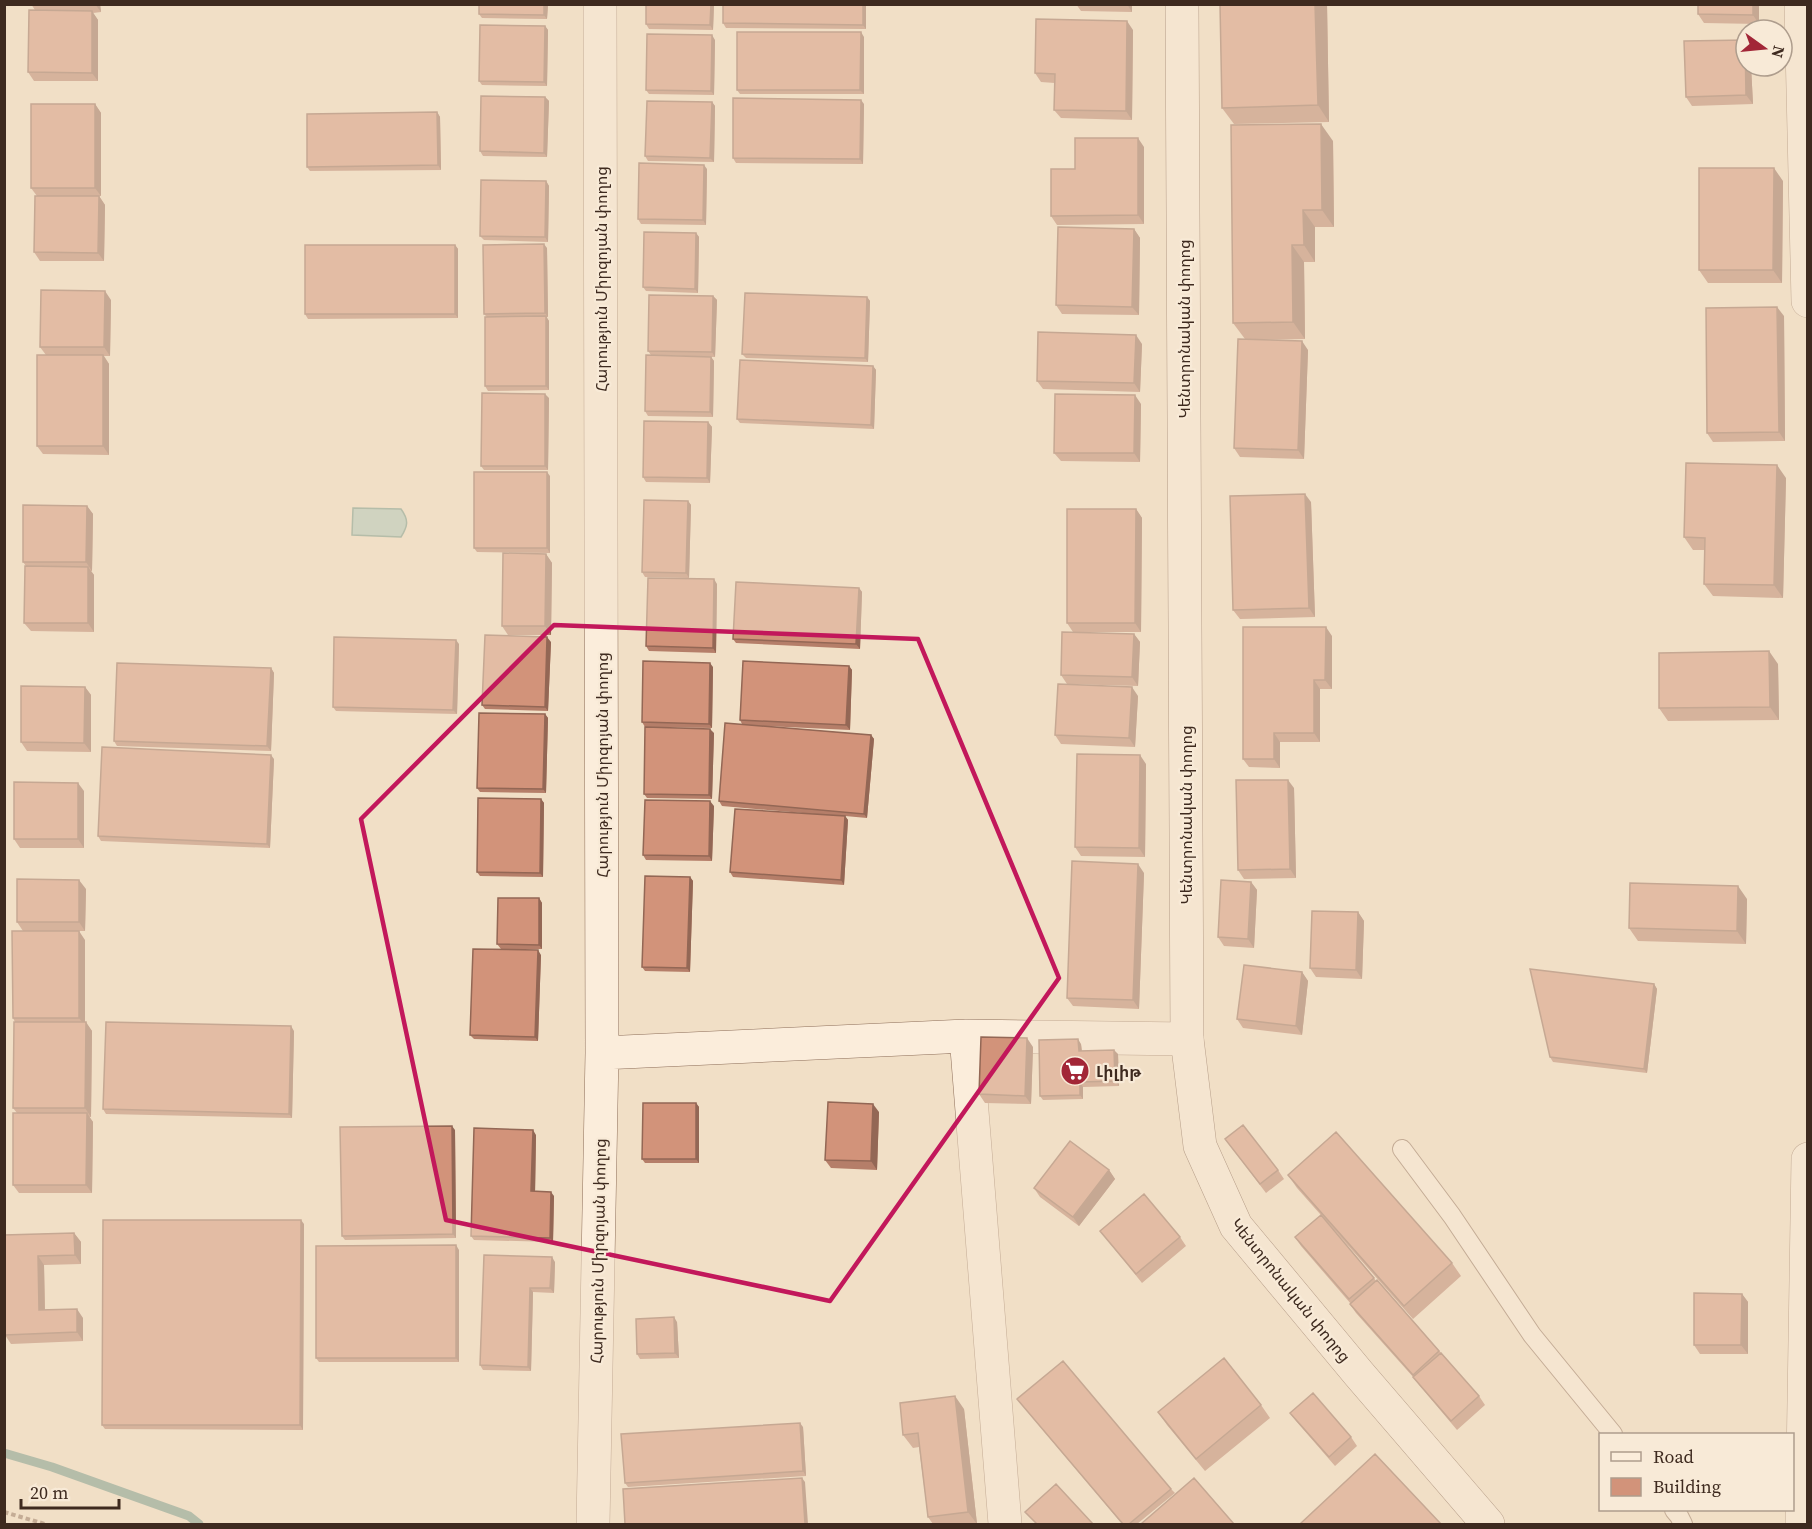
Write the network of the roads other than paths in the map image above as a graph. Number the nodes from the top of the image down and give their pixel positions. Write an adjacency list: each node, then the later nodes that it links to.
1 (600, 4): 7 (street, Հարություն Միրզոյան փողոց)
2 (1182, 4): 6 (street, Կենտրոնական փողոց)
3 (1800, 4): 4 (street)
4 (1808, 301)
5 (966, 1036): 6 (street); 7 (street); 14 (street)
6 (1187, 1040): 15 (street, Կենտրոնական փողոց)
7 (602, 1053): 13 (street, Հարություն Միրզոյան փողոց)
8 (1402, 1149): 11 (lane)
9 (1808, 1159): 10 (street)
10 (1807, 1264): 17 (street)
11 (1612, 1433)
12 (1675, 1511): 16 (lane)
13 (593, 1524)
14 (1005, 1524)
15 (1488, 1524)
16 (1683, 1524)
17 (1802, 1524)

